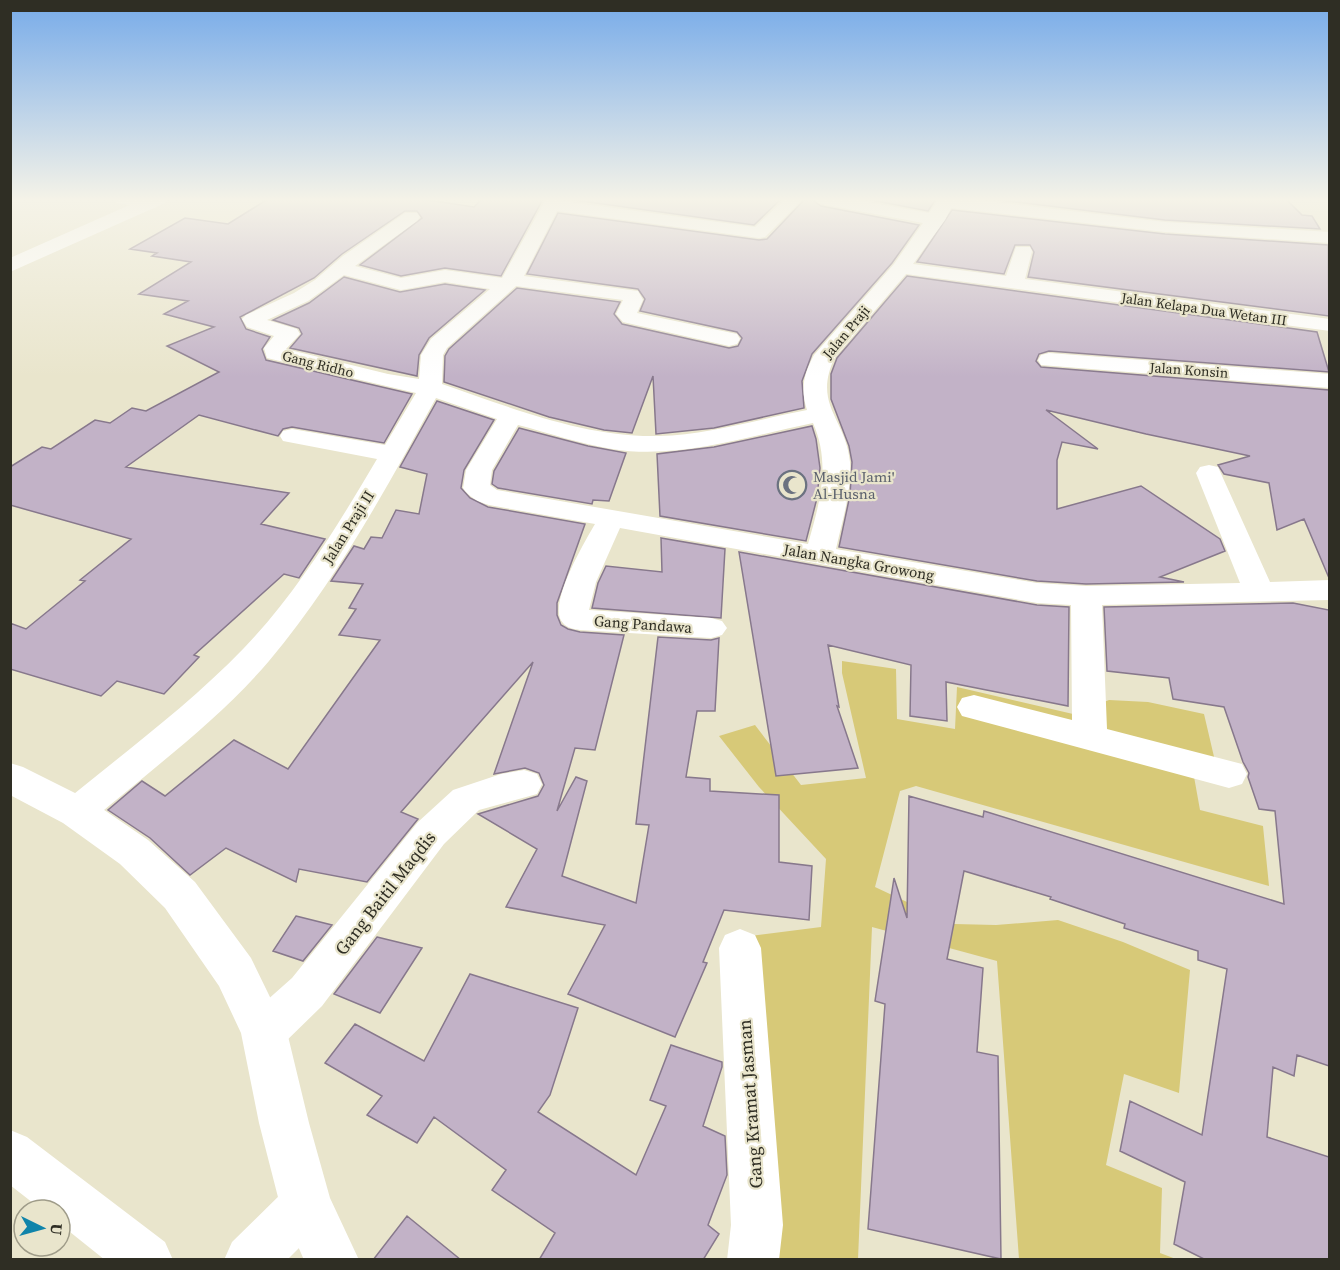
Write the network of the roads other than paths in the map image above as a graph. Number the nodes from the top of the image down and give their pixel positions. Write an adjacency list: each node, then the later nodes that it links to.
1 (27, 258): 6 (street)
2 (352, 258): 7 (street)
3 (522, 258): 9 (street, Jalan Praji II)
4 (908, 258): 8 (street, Jalan Praji)
5 (1021, 258): 10 (street)
6 (10, 266)
7 (341, 268): 9 (street); 15 (street, Gang Ridho)
8 (901, 268): 10 (street, Jalan Kelapa Dua Wetan III); 16 (street, Jalan Praji)
9 (509, 282): 12 (street); 15 (street, Jalan Praji II)
10 (1014, 284): 11 (street, Jalan Kelapa Dua Wetan III)
11 (1329, 325)
12 (729, 339)
13 (1049, 360): 14 (street, Jalan Konsin)
14 (1329, 381)
15 (430, 388): 17 (street); 19 (street, Jalan Praji II)
16 (820, 414): 17 (street); 22 (street, Jalan Praji)
17 (511, 416): 21 (street, Jalan Nangka Growong)
18 (292, 436): 19 (street)
19 (393, 454): 32 (street, Jalan Praji II)
20 (1209, 473): 24 (street)
21 (611, 519): 22 (street, Jalan Nangka Growong); 26 (street, Gang Pandawa)
22 (820, 554): 25 (street, Jalan Nangka Growong)
23 (1329, 590): 24 (street, Jalan Nangka Growong)
24 (1259, 592): 25 (street, Jalan Nangka Growong)
25 (1086, 596): 28 (street)
26 (711, 628)
27 (974, 707): 28 (street)
28 (1090, 737): 29 (street)
29 (1229, 774)
30 (10, 777): 32 (street)
31 (524, 784): 34 (street, Gang Baitil Maqdis)
32 (77, 812): 34 (street)
33 (740, 948): 40 (street, Gang Kramat Jasman)
34 (264, 1032): 36 (street)
35 (10, 1154): 37 (street)
36 (306, 1205): 38 (street); 39 (street)
37 (147, 1260)
38 (250, 1260)
39 (332, 1260)
40 (753, 1260)

